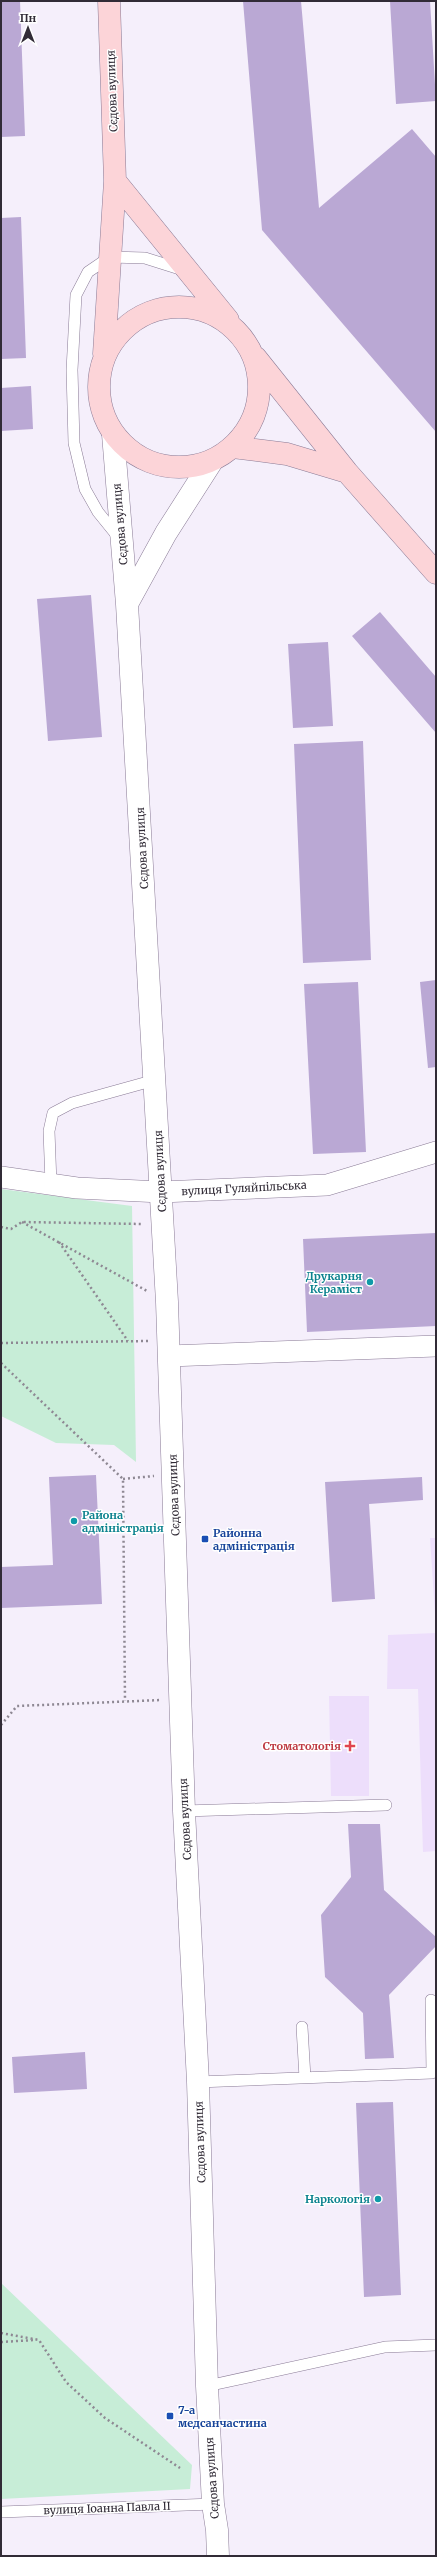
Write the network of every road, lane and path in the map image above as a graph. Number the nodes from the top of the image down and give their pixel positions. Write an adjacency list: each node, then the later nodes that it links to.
1 (109, 1): 2 (main road, Сєдова вулиця)
2 (115, 181): 3 (main road, Сєдова вулиця); 4 (main road)
3 (110, 257): 4 (lane); 7 (main road, Сєдова вулиця); 12 (lane)
4 (190, 272): 5 (main road)
5 (239, 333): 6 (main road); 7 (main road)
6 (252, 354): 9 (main road); 11 (main road)
7 (104, 355): 8 (main road)
8 (112, 434): 10 (main road); 12 (street, Сєдова вулиця)
9 (233, 447): 10 (main road); 11 (main road)
10 (212, 461): 14 (street)
11 (347, 472): 13 (main road)
12 (122, 541): 14 (street, Сєдова вулиця)
13 (436, 573)
14 (127, 604): 15 (street, Сєдова вулиця)
15 (155, 1080): 18 (lane); 19 (street, Сєдова вулиця)
16 (436, 1152): 19 (street, вулиця Гуляйпільська)
17 (1, 1177): 18 (street, вулиця Гуляйпільська)
18 (51, 1184): 19 (street, вулиця Гуляйпільська)
19 (161, 1192): 21 (street, Сєдова вулиця)
20 (22, 1222): 21 (path); 22 (path); 23 (path)
21 (163, 1223): 24 (street, Сєдова вулиця)
22 (1, 1227)
23 (58, 1242): 24 (path); 25 (path)
24 (168, 1302): 28 (street, Сєдова вулиця)
25 (128, 1341): 26 (path); 28 (path)
26 (1, 1343)
27 (436, 1346): 28 (street)
28 (169, 1349): 30 (street, Сєдова вулиця)
29 (1, 1363): 31 (path)
30 (173, 1475): 31 (path); 32 (street, Сєдова вулиця)
31 (123, 1479): 33 (path)
32 (180, 1699): 33 (path); 36 (street, Сєдова вулиця)
33 (125, 1701): 34 (path)
34 (1, 1725)
35 (386, 1804): 36 (lane)
36 (184, 1811): 40 (street, Сєдова вулиця)
37 (431, 2000): 39 (lane)
38 (302, 2027): 39 (lane)
39 (305, 2078): 40 (lane)
40 (198, 2082): 45 (street, Сєдова вулиця)
41 (1, 2333): 42 (path)
42 (39, 2340): 43 (path); 46 (path)
43 (1, 2342)
44 (436, 2345): 45 (lane)
45 (207, 2386): 47 (street, Сєдова вулиця)
46 (180, 2468)
47 (212, 2504): 48 (lane, вулиця Іоанна Павла ІІ); 49 (street, Сєдова вулиця)
48 (1, 2512)
49 (218, 2556)

